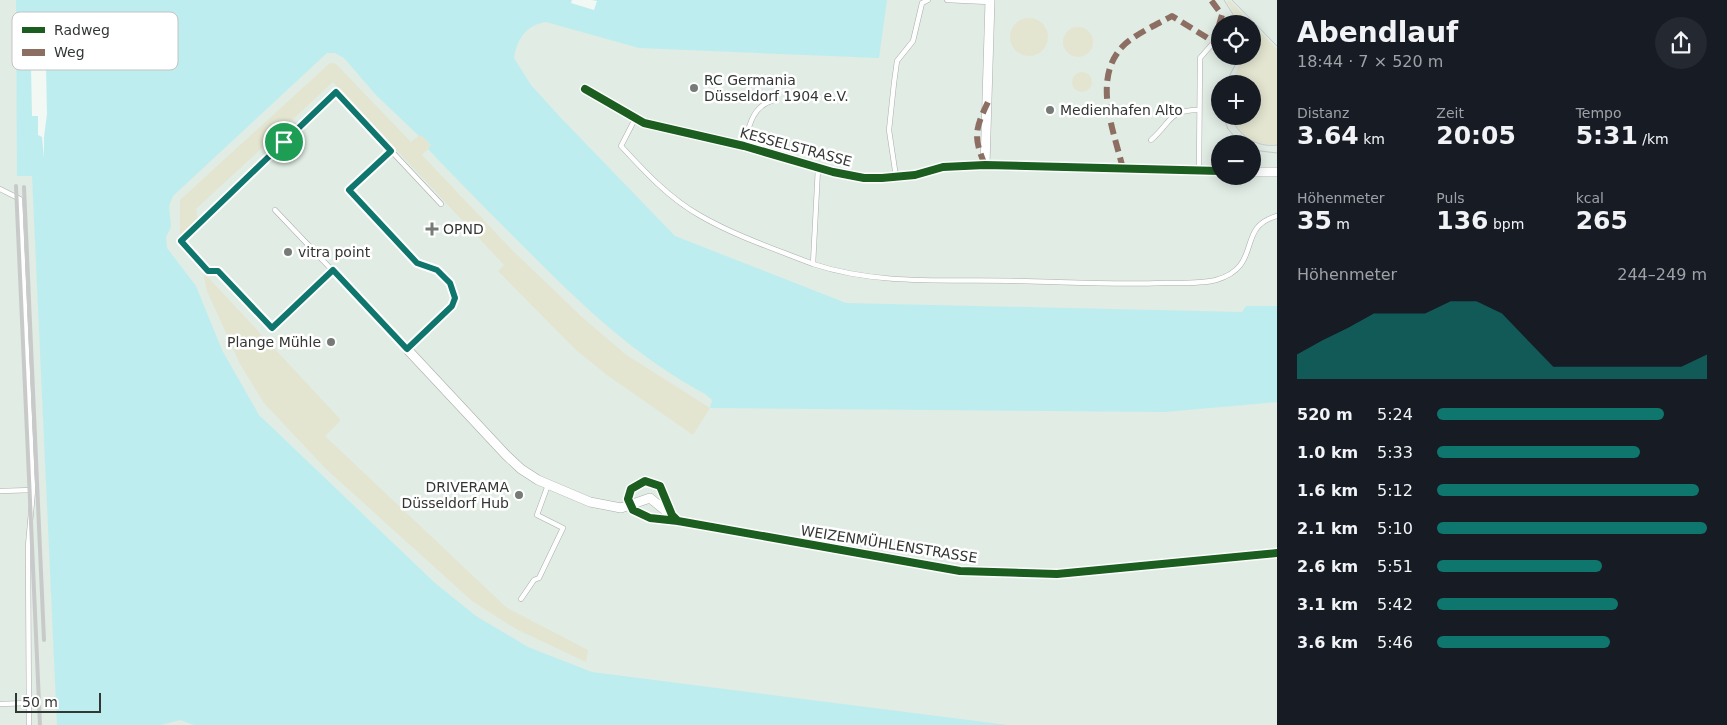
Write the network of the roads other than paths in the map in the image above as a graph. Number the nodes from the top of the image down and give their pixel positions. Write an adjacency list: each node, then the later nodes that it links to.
1 (928, 0): 18 (lane)
2 (947, 0): 3 (lane)
3 (990, 1): 12 (street)
4 (1211, 45): 7 (lane)
5 (585, 89): 8 (street, KESSELSTRASSE)
6 (774, 100): 10 (lane)
7 (1198, 110): 9 (lane); 14 (lane)
8 (635, 119): 10 (street, KESSELSTRASSE); 23 (lane)
9 (1151, 140)
10 (744, 146): 13 (street, KESSELSTRASSE)
11 (391, 151): 20 (lane); 24 (lane); 25 (lane)
12 (985, 165): 14 (street, KESSELSTRASSE); 18 (street, KESSELSTRASSE)
13 (818, 167): 18 (street, KESSELSTRASSE); 23 (lane)
14 (1199, 171): 15 (street, KESSELSTRASSE)
15 (1211, 171)
16 (1261, 172): 17 (street)
17 (1277, 172)
18 (896, 177)
19 (1, 189): 27 (lane)
20 (441, 204)
21 (275, 210): 24 (lane)
22 (1277, 216): 23 (lane)
23 (813, 264)
24 (333, 270): 25 (lane)
25 (407, 349): 26 (street, WEIZENMÜHLENSTRASSE)
26 (548, 486): 29 (street, WEIZENMÜHLENSTRASSE); 32 (lane)
27 (33, 490): 28 (lane); 33 (lane)
28 (0, 491)
29 (630, 505): 30 (street); 30 (street, WEIZENMÜHLENSTRASSE); 30 (street)
30 (678, 521): 31 (street, WEIZENMÜHLENSTRASSE)
31 (1277, 553)
32 (520, 599)
33 (29, 703): 34 (lane); 35 (lane)
34 (0, 704)
35 (29, 725)

